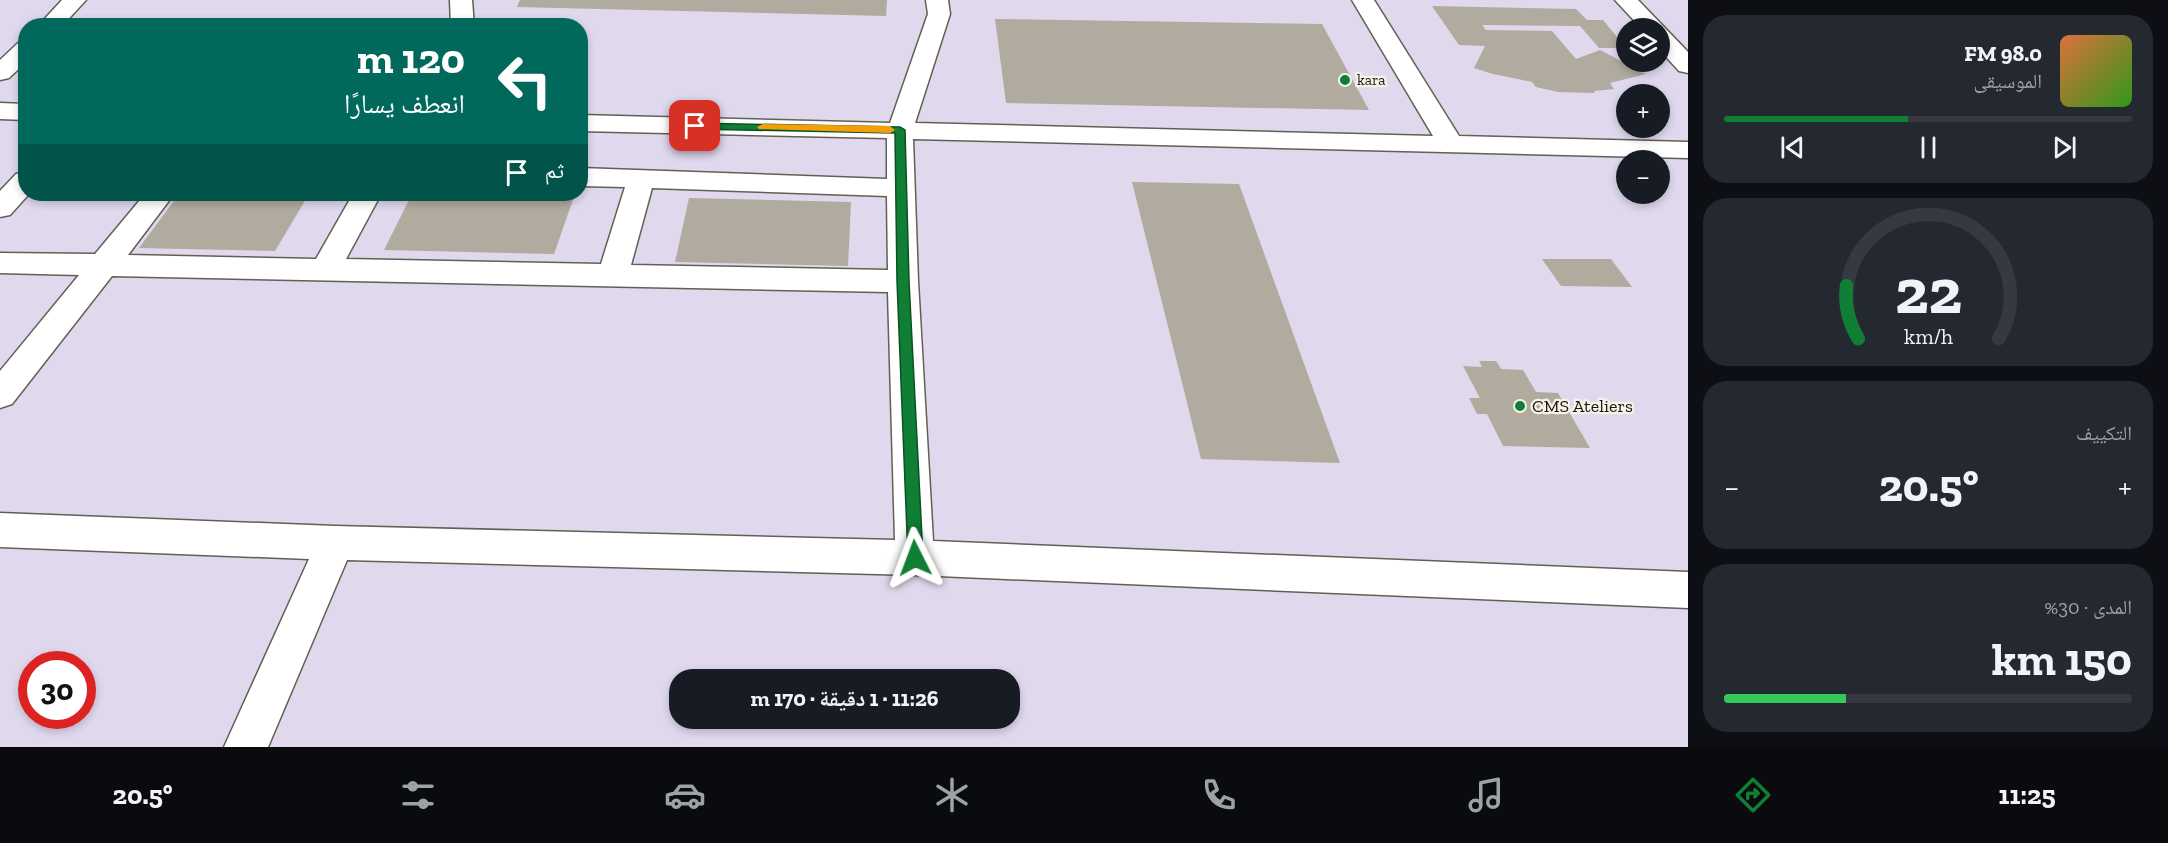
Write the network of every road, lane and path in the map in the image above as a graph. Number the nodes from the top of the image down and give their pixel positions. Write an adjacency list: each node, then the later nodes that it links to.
1 (75, 0): 6 (street)
2 (461, 0): 7 (street)
3 (936, 0): 17 (street)
4 (1363, 0): 18 (street)
5 (1626, 0): 8 (street)
6 (57, 18)
7 (462, 18)
8 (1643, 18)
9 (1670, 47): 11 (street)
10 (18, 56): 12 (street)
11 (1688, 66)
12 (0, 73)
13 (0, 111): 14 (street)
14 (18, 112)
15 (1588, 121): 19 (street)
16 (588, 123): 17 (street)
17 (900, 130): 18 (street); 23 (street)
18 (1451, 144): 19 (street)
19 (1610, 149): 20 (street)
20 (1688, 150)
21 (588, 177): 22 (street)
22 (641, 179): 23 (street); 31 (street)
23 (902, 188): 32 (street)
24 (18, 189): 27 (street)
25 (154, 201): 29 (street)
26 (363, 201): 30 (street)
27 (0, 208)
28 (0, 263): 29 (street)
29 (103, 266): 30 (street); 33 (street)
30 (325, 270): 31 (street)
31 (613, 276): 32 (street)
32 (903, 281): 36 (street)
33 (0, 395)
34 (0, 530): 35 (street)
35 (335, 543): 36 (street); 38 (street)
36 (915, 558): 37 (street)
37 (1688, 590)
38 (246, 747)

